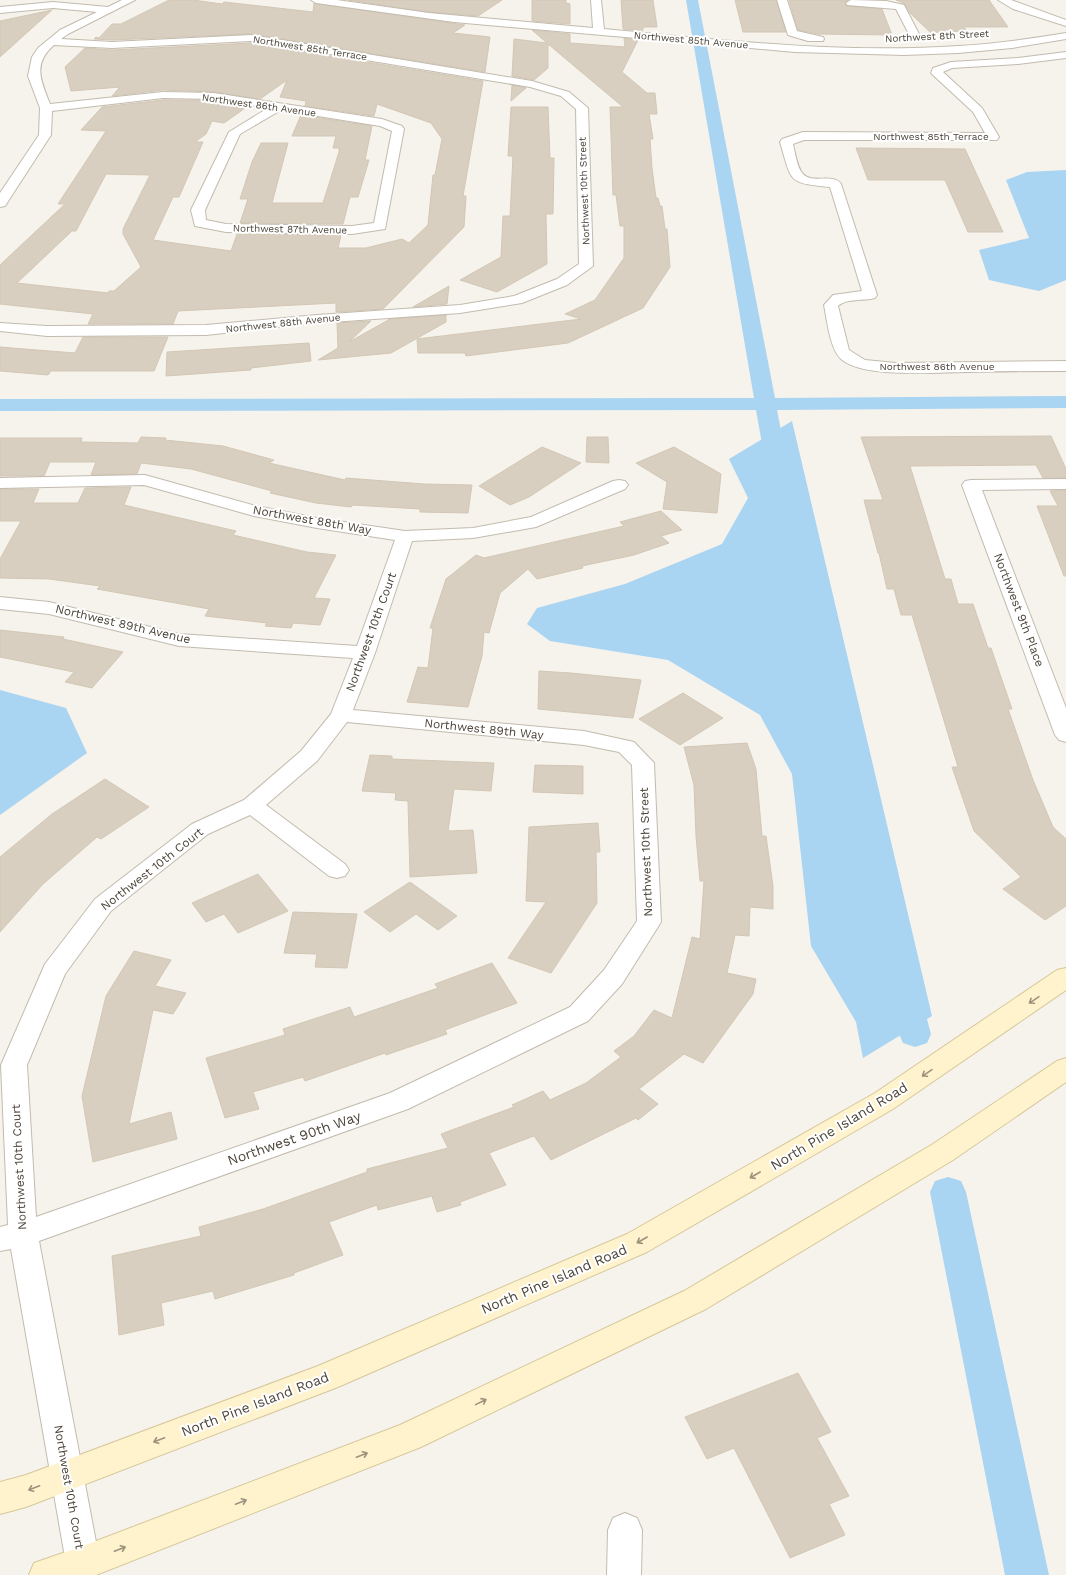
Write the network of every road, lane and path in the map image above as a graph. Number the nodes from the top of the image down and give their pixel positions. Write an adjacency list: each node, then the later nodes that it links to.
1 (130, 0): 10 (street)
2 (316, 0): 11 (street, Northwest 85th Avenue)
3 (596, 0): 15 (street)
4 (782, 0): 19 (street)
5 (1003, 0): 7 (street)
6 (851, 3): 17 (street, Northwest 8th Street)
7 (1017, 7): 12 (street); 13 (street)
8 (436, 8): 11 (street)
9 (0, 10): 10 (street)
10 (108, 10): 18 (street)
11 (427, 16): 15 (street, Northwest 85th Avenue)
12 (1022, 20)
13 (1065, 23): 14 (street)
14 (1045, 27)
15 (599, 32): 19 (street, Northwest 85th Avenue)
16 (1066, 36): 19 (street, Northwest 85th Avenue)
17 (930, 38)
18 (51, 42): 21 (street, Northwest 85th Terrace); 23 (street)
19 (848, 44)
20 (1066, 55): 24 (street, Northwest 85th Terrace)
21 (565, 94): 27 (street, Northwest 10th Street)
22 (280, 106): 23 (street, Northwest 86th Avenue); 26 (street, Northwest 86th Avenue); 26 (street, Northwest 87th Avenue)
23 (46, 108): 25 (street)
24 (819, 136): 29 (street, Northwest 86th Avenue)
25 (0, 203)
26 (380, 226)
27 (562, 282): 28 (street, Northwest 88th Avenue)
28 (0, 327)
29 (1066, 366)
30 (0, 483): 33 (street, Northwest 88th Way)
31 (1066, 484): 37 (street, Northwest 9th Place)
32 (619, 485): 33 (street, Northwest 88th Way)
33 (405, 536): 35 (street, Northwest 10th Court)
34 (0, 603): 35 (street, Northwest 89th Avenue)
35 (365, 653): 36 (street, Northwest 10th Court)
36 (341, 715): 38 (street, Northwest 89th Way); 39 (street, Northwest 10th Court)
37 (1066, 735)
38 (626, 747): 42 (street, Northwest 10th Street)
39 (252, 806): 40 (street); 44 (street, Northwest 10th Court)
40 (338, 870)
41 (1066, 977): 45 (main road, North Pine Island Road, one-way to 45)
42 (579, 1014): 44 (street, Northwest 90th Way)
43 (1066, 1068): 48 (main road, one-way to 43)
44 (11, 1236): 45 (street, Northwest 10th Court)
45 (67, 1475): 46 (main road, North Pine Island Road, one-way to 46); 48 (street, Northwest 10th Court)
46 (0, 1498)
47 (625, 1530): 50 (street)
48 (83, 1563): 49 (main road)
49 (46, 1575)
50 (624, 1575)

